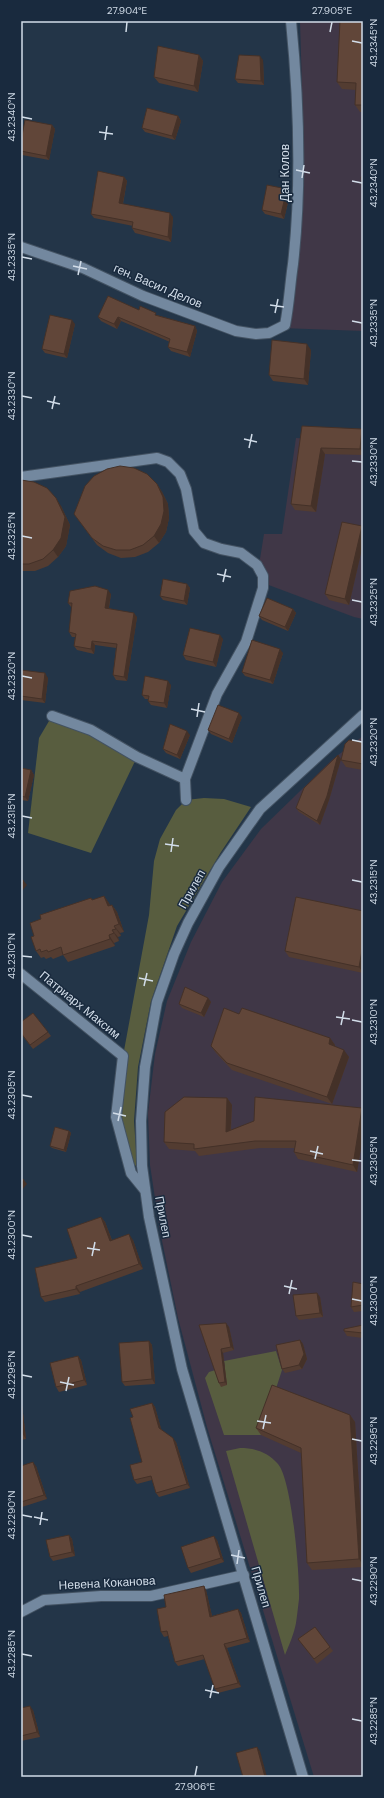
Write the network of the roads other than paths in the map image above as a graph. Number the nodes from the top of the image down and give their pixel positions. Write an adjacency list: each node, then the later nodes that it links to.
1 (291, 21): 3 (street, Дан Колов)
2 (21, 247): 3 (street, ген. Васил Делов)
3 (285, 325)
4 (21, 477): 7 (street)
5 (363, 715): 10 (street, Прилеп)
6 (52, 716): 7 (street)
7 (185, 779): 8 (street)
8 (186, 800)
9 (21, 974): 10 (street, Патриарх Максим)
10 (144, 1189): 11 (street, Прилеп)
11 (244, 1575): 12 (street, Невена Коканова); 13 (street, Прилеп)
12 (21, 1612)
13 (303, 1777)

